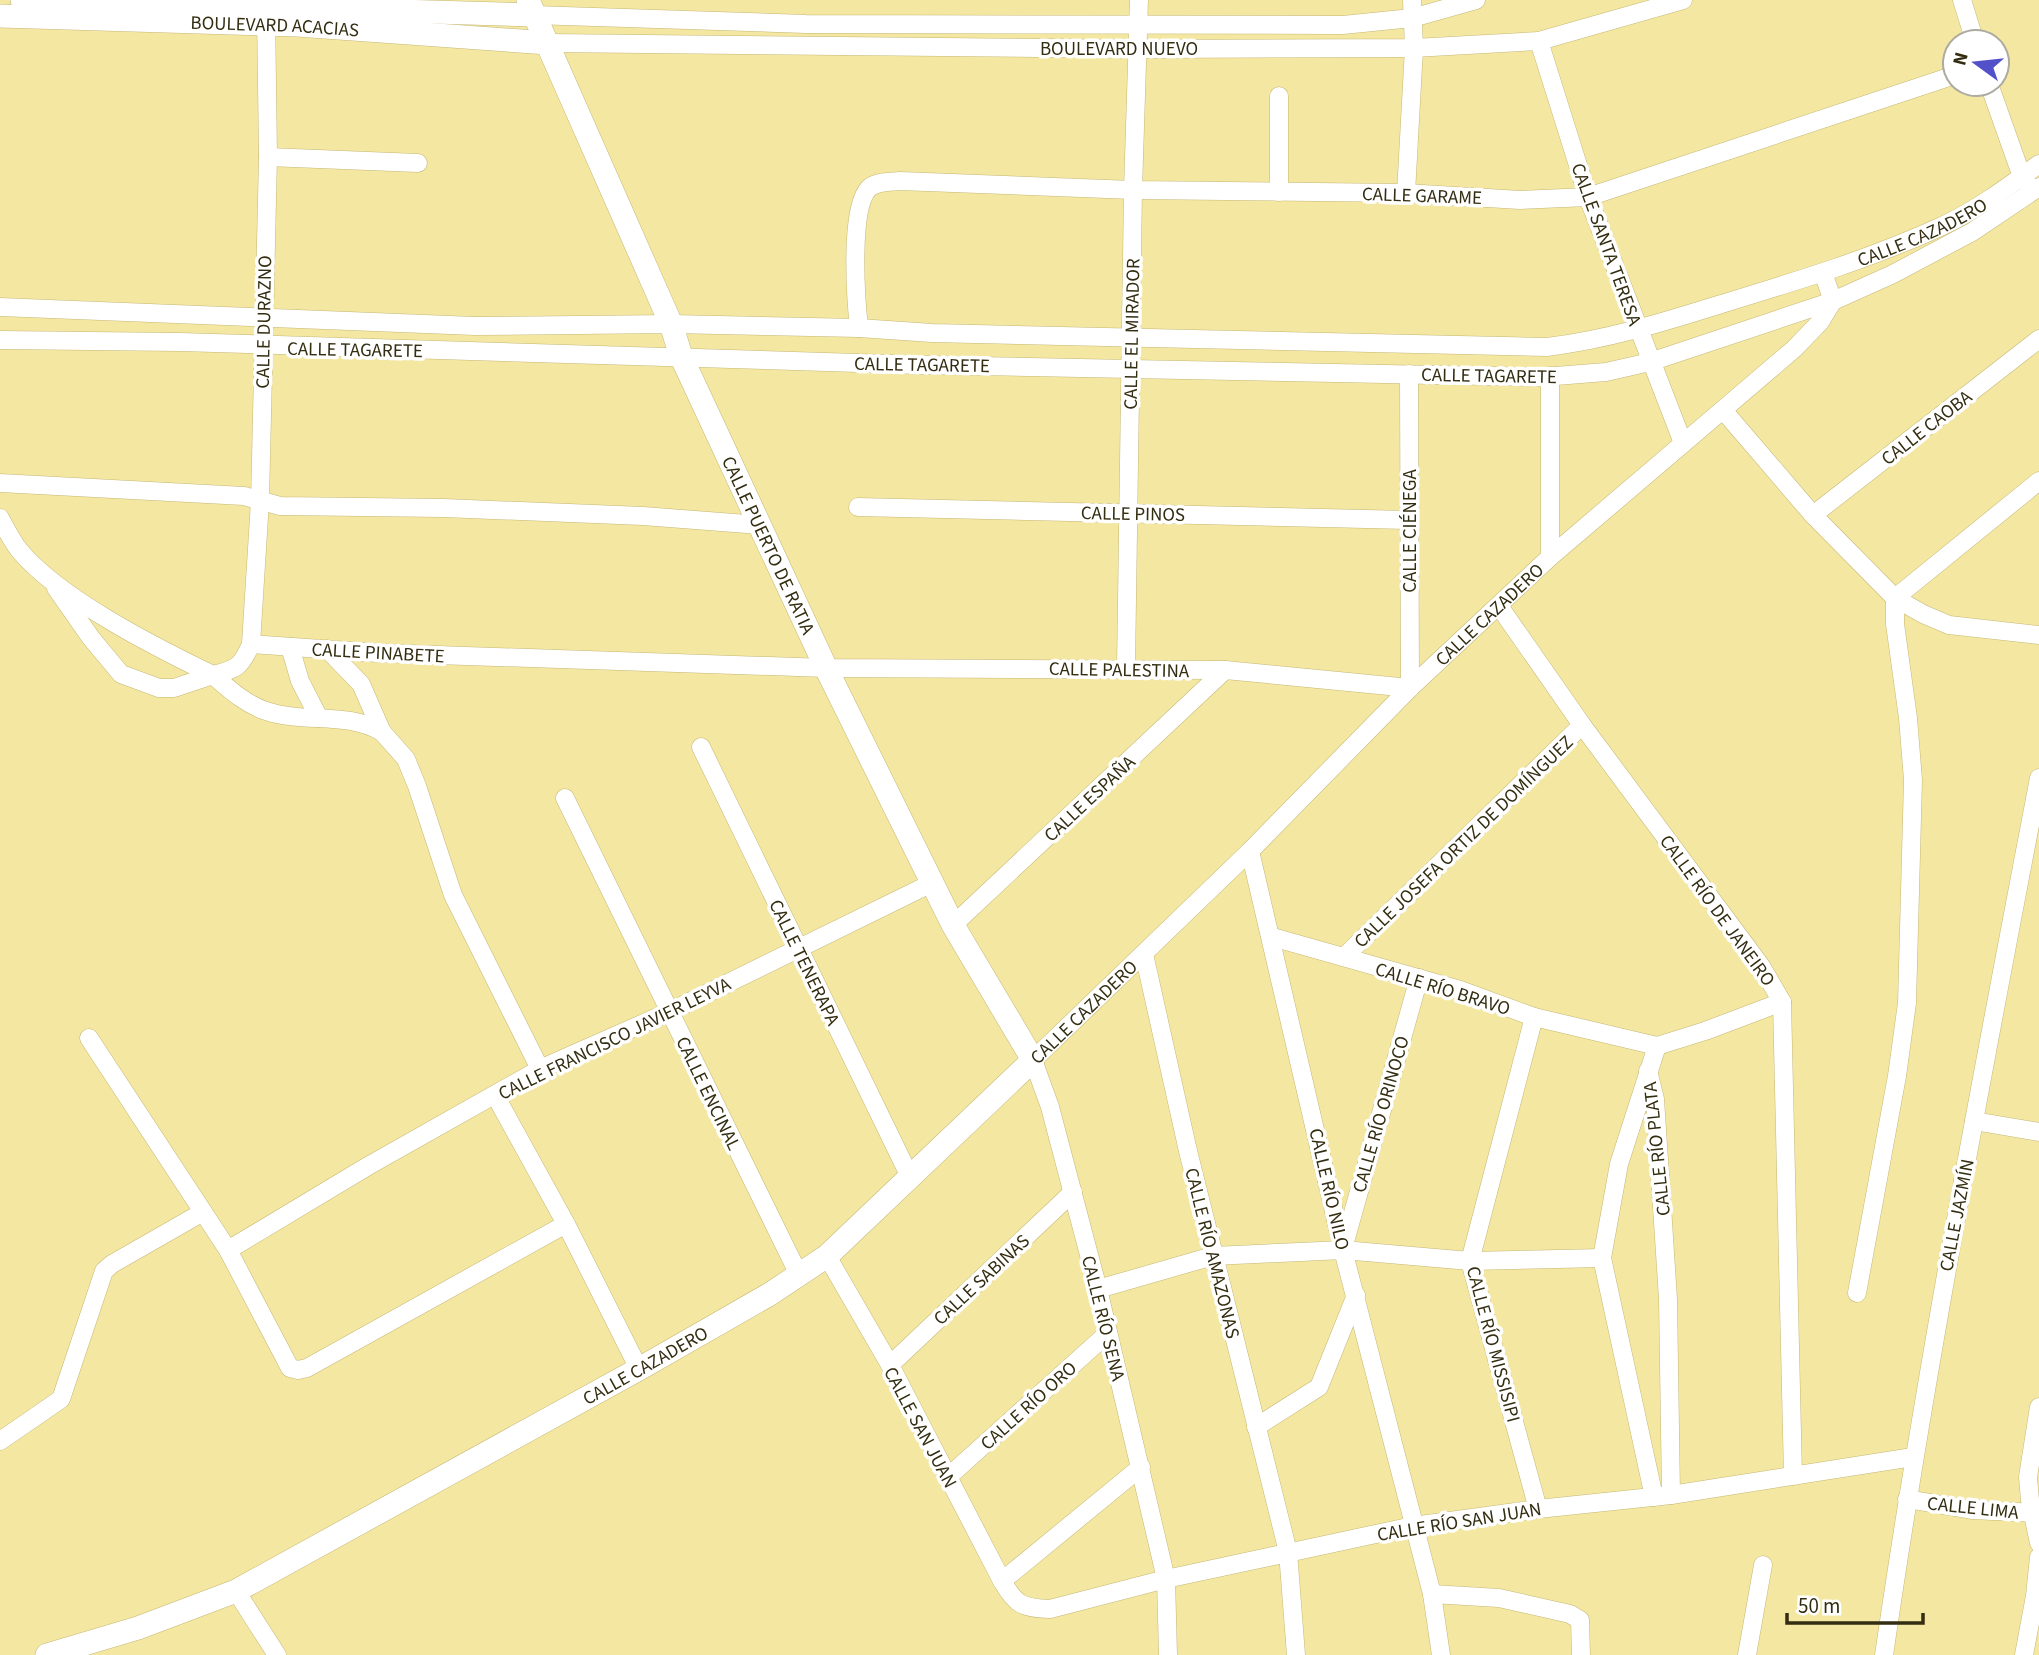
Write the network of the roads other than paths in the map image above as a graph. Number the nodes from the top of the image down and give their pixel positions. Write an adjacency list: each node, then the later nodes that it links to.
1 (22, 0): 8 (street, BOULEVARD ACACIAS)
2 (1139, 0): 10 (street, CALLE EL MIRADOR)
3 (1476, 0): 7 (street, BOULEVARD NUEVO)
4 (1683, 0): 12 (street, BOULEVARD NUEVO)
5 (1962, 0): 11 (street)
6 (530, 8): 8 (street, BOULEVARD ACACIAS); 10 (street, BOULEVARD NUEVO); 13 (street, CALLE PUERTO DE RATIA)
7 (1412, 9): 10 (street, BOULEVARD NUEVO); 14 (street)
8 (267, 10): 9 (street, BOULEVARD ACACIAS); 13 (street, BOULEVARD ACACIAS); 19 (street, CALLE DURAZNO)
9 (0, 16)
10 (1138, 26): 15 (street, CALLE EL MIRADOR)
11 (1971, 28)
12 (1539, 41): 14 (street, BOULEVARD NUEVO); 26 (street, CALLE SANTA TERESA)
13 (548, 43): 15 (street, BOULEVARD NUEVO); 31 (street, CALLE PUERTO DE RATIA)
14 (1414, 48): 15 (street, BOULEVARD NUEVO); 25 (street)
15 (1138, 49): 23 (street, CALLE EL MIRADOR)
16 (1941, 80): 26 (street, CALLE GARAME)
17 (1279, 96): 24 (street)
18 (1995, 98): 22 (street)
19 (268, 157): 20 (street); 30 (street, CALLE DURAZNO)
20 (418, 163)
21 (2039, 164): 22 (street, CALLE CAZADERO)
22 (2031, 185): 27 (street, CALLE CAZADERO); 28 (street, CALLE CAZADERO)
23 (1133, 190): 24 (street, CALLE GARAME); 33 (street, CALLE GARAME); 35 (street, CALLE EL MIRADOR)
24 (1279, 192): 25 (street, CALLE GARAME)
25 (1406, 193): 26 (street, CALLE GARAME)
26 (1588, 198): 34 (street, CALLE SANTA TERESA)
27 (1823, 273): 28 (street); 34 (street, CALLE TAGARETE)
28 (1833, 301): 41 (street, CALLE TAGARETE); 45 (street, CALLE CAZADERO)
29 (0, 307): 30 (street, CALLE TAGARETE)
30 (263, 317): 32 (street, CALLE TAGARETE); 38 (street, CALLE DURAZNO)
31 (671, 324): 32 (street, CALLE TAGARETE); 33 (street, CALLE TAGARETE); 40 (street, CALLE PUERTO DE RATIA)
32 (475, 326): 39 (street)
33 (859, 328): 35 (street, CALLE TAGARETE)
34 (1638, 331): 35 (street, CALLE TAGARETE); 41 (street, CALLE SANTA TERESA)
35 (1131, 337): 42 (street, CALLE EL MIRADOR)
36 (2039, 338): 52 (street, CALLE CAOBA)
37 (0, 340): 38 (street, CALLE TAGARETE)
38 (262, 346): 39 (street, CALLE TAGARETE); 49 (street, CALLE DURAZNO)
39 (473, 351): 40 (street, CALLE TAGARETE)
40 (681, 356): 42 (street, CALLE TAGARETE); 55 (street, CALLE PUERTO DE RATIA)
41 (1650, 362): 44 (street, CALLE TAGARETE); 46 (street, CALLE SANTA TERESA)
42 (1130, 368): 43 (street, CALLE TAGARETE); 51 (street, CALLE EL MIRADOR)
43 (1409, 373): 44 (street, CALLE TAGARETE); 54 (street, CALLE CIÉNEGA)
44 (1550, 376): 56 (street)
45 (1723, 410): 46 (street, CALLE CAZADERO); 52 (street)
46 (1683, 443): 56 (street, CALLE CAZADERO)
47 (2039, 481): 58 (street)
48 (0, 483): 49 (street)
49 (260, 501): 55 (street); 61 (street, CALLE DURAZNO)
50 (858, 507): 51 (street, CALLE PINOS)
51 (1128, 513): 54 (street, CALLE PINOS); 65 (street, CALLE EL MIRADOR)
52 (1813, 515): 58 (street)
53 (0, 518): 57 (street)
54 (1408, 520): 68 (street, CALLE CIÉNEGA)
55 (760, 525): 64 (street, CALLE PUERTO DE RATIA)
56 (1550, 557): 59 (street, CALLE CAZADERO)
57 (50, 579): 67 (street); 67 (street)
58 (1895, 598): 60 (street); 107 (street)
59 (1499, 606): 68 (street, CALLE CAZADERO); 70 (street, CALLE RÍO DE JANEIRO)
60 (2039, 635)
61 (251, 644): 62 (street, CALLE PINABETE); 67 (street)
62 (289, 647): 63 (street, CALLE PINABETE); 69 (street)
63 (327, 649): 64 (street, CALLE PINABETE); 71 (street)
64 (826, 668): 65 (street, CALLE PALESTINA); 77 (street, CALLE PUERTO DE RATIA)
65 (1126, 668): 66 (street, CALLE PALESTINA)
66 (1225, 670): 68 (street, CALLE PALESTINA); 78 (street, CALLE ESPAÑA)
67 (213, 675): 69 (street)
68 (1410, 688): 75 (street, CALLE CAZADERO)
69 (319, 718): 71 (street)
70 (1583, 725): 82 (street, CALLE JOSEFA ORTIZ DE DOMÍNGUEZ); 84 (street, CALLE RÍO DE JANEIRO)
71 (382, 732): 90 (street)
72 (701, 747): 80 (street, CALLE TENERAPA)
73 (2039, 778): 76 (street, CALLE JAZMÍN)
74 (565, 798): 85 (street, CALLE ENCINAL)
75 (1250, 852): 79 (street, CALLE RÍO NILO); 81 (street, CALLE CAZADERO)
76 (2031, 864): 93 (street, CALLE JAZMÍN)
77 (934, 882): 78 (street, CALLE PUERTO DE RATIA); 80 (street, CALLE FRANCISCO JAVIER LEYVA)
78 (953, 925): 89 (street, CALLE PUERTO DE RATIA)
79 (1272, 937): 82 (street, CALLE RÍO BRAVO); 100 (street, CALLE RÍO NILO)
80 (797, 949): 85 (street, CALLE FRANCISCO JAVIER LEYVA); 95 (street, CALLE TENERAPA)
81 (1144, 954): 89 (street, CALLE CAZADERO); 102 (street, CALLE RÍO AMAZONAS)
82 (1344, 957): 83 (street, CALLE RÍO BRAVO)
83 (1419, 978): 86 (street, CALLE RÍO BRAVO); 100 (street, CALLE RÍO ORINOCO)
84 (1782, 1002): 88 (street); 117 (street, CALLE RÍO DE JANEIRO)
85 (669, 1012): 90 (street, CALLE FRANCISCO JAVIER LEYVA); 105 (street, CALLE ENCINAL)
86 (1534, 1017): 88 (street, CALLE RÍO BRAVO); 104 (street, CALLE RÍO MISSISIPI)
87 (89, 1038): 97 (street)
88 (1657, 1046): 91 (street)
89 (1032, 1060): 95 (street, CALLE CAZADERO); 96 (street, CALLE RÍO SENA)
90 (540, 1069): 92 (street, CALLE FRANCISCO JAVIER LEYVA)
91 (1648, 1071): 103 (street, CALLE RÍO PLATA); 119 (street, CALLE RÍO PLATA)
92 (495, 1095): 98 (street); 99 (street, CALLE FRANCISCO JAVIER LEYVA)
93 (1973, 1121): 94 (street); 115 (street, CALLE JAZMÍN)
94 (2039, 1132)
95 (910, 1177): 101 (street, CALLE CAZADERO)
96 (1073, 1192): 106 (street, CALLE RÍO SENA); 110 (street, CALLE SABINAS)
97 (203, 1212): 99 (street); 114 (street)
98 (566, 1224): 99 (street); 111 (street)
99 (228, 1250)
100 (1343, 1250): 102 (street); 104 (street); 108 (street, CALLE RÍO NILO)
101 (827, 1256): 105 (street, CALLE CAZADERO); 110 (street, CALLE SAN JUAN)
102 (1213, 1256): 106 (street); 113 (street, CALLE RÍO AMAZONAS)
103 (1602, 1258): 104 (street); 119 (street, CALLE RÍO PLATA)
104 (1470, 1261): 121 (street, CALLE RÍO MISSISIPI)
105 (799, 1275): 111 (street, CALLE CAZADERO)
106 (1098, 1289): 109 (street, CALLE RÍO SENA)
107 (1857, 1293)
108 (1356, 1295): 113 (street); 123 (street, CALLE RÍO NILO)
109 (1108, 1333): 116 (street, CALLE RÍO SENA); 118 (street, CALLE RÍO ORO)
110 (890, 1365): 118 (street, CALLE SAN JUAN)
111 (639, 1369): 130 (street, CALLE CAZADERO)
112 (2039, 1408): 122 (street)
113 (1256, 1427): 125 (street, CALLE RÍO AMAZONAS)
114 (0, 1441)
115 (1913, 1457): 117 (street, CALLE RÍO SAN JUAN); 120 (street, CALLE JAZMÍN)
116 (1141, 1467): 128 (street, CALLE RÍO SENA); 129 (street)
117 (1793, 1476): 119 (street, CALLE RÍO SAN JUAN)
118 (948, 1477): 129 (street, CALLE SAN JUAN)
119 (1662, 1496): 121 (street, CALLE RÍO SAN JUAN)
120 (1907, 1499): 122 (street, CALLE LIMA); 141 (street, CALLE JAZMÍN)
121 (1538, 1509): 123 (street, CALLE RÍO SAN JUAN)
122 (2036, 1513): 124 (street)
123 (1413, 1526): 125 (street, CALLE RÍO SAN JUAN); 131 (street, CALLE RÍO NILO)
124 (2039, 1543)
125 (1287, 1552): 128 (street, CALLE RÍO SAN JUAN); 137 (street, CALLE RÍO AMAZONAS)
126 (2039, 1557): 133 (street)
127 (1763, 1564): 140 (street)
128 (1166, 1578): 132 (street, CALLE RÍO SAN JUAN); 136 (street, CALLE RÍO SENA)
129 (1002, 1581): 132 (street, CALLE SAN JUAN)
130 (236, 1591): 134 (street, CALLE CAZADERO); 135 (street)
131 (1432, 1594): 138 (street, CALLE RÍO NILO); 139 (street)
132 (1013, 1600)
133 (2030, 1647)
134 (47, 1655)
135 (277, 1655)
136 (1167, 1655)
137 (1296, 1655)
138 (1441, 1655)
139 (1581, 1655)
140 (1747, 1655)
141 (1884, 1655)

